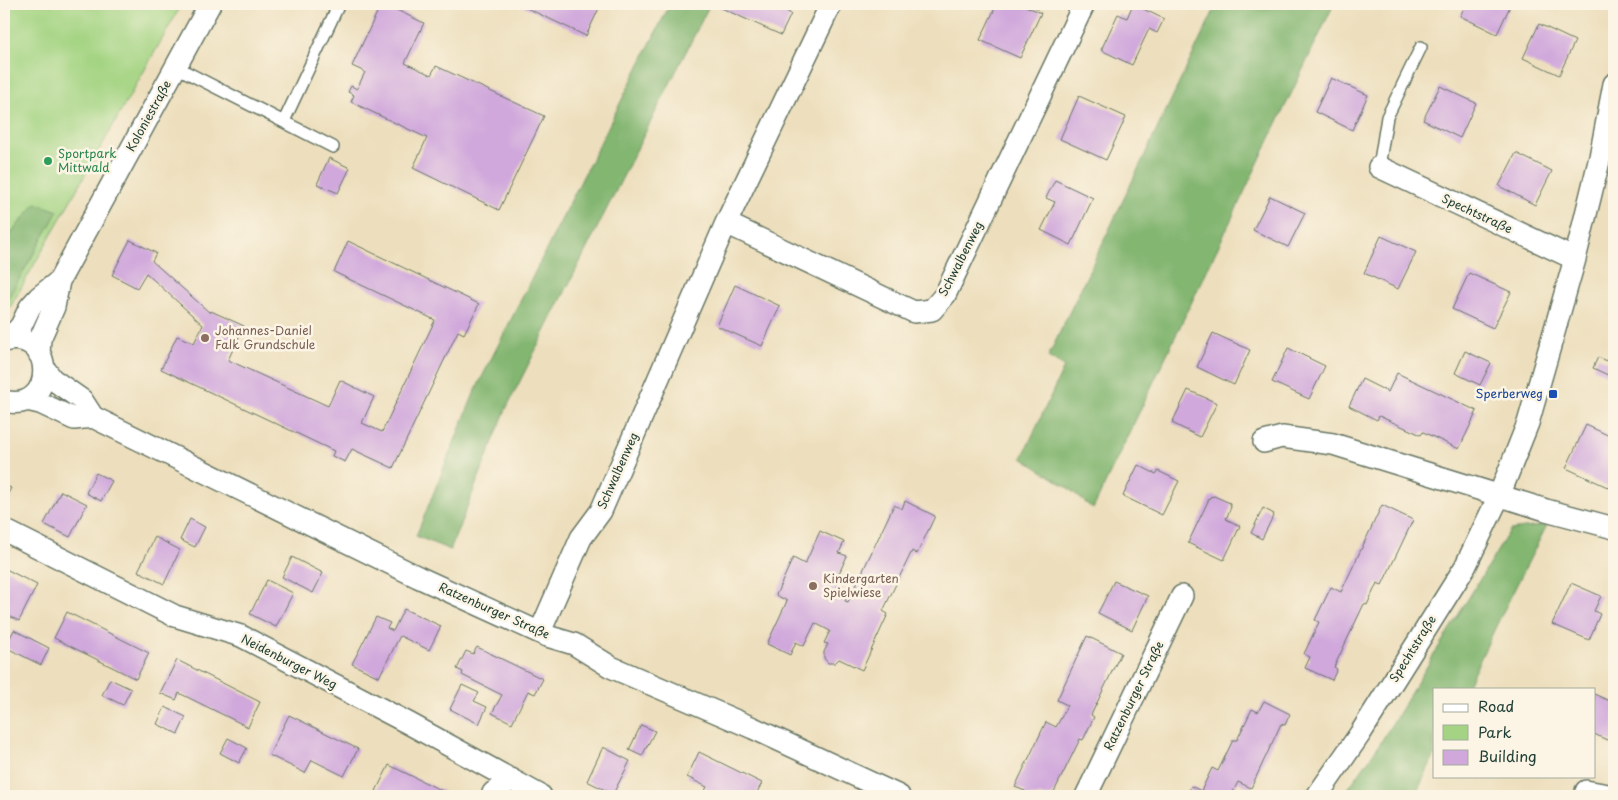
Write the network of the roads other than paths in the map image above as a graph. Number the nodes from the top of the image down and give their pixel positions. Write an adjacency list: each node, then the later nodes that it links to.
1 (210, 4): 6 (street, Koloniestraße)
2 (339, 4): 8 (lane)
3 (831, 4): 11 (street, Schwalbenweg)
4 (1084, 4): 11 (street, Schwalbenweg)
5 (1421, 47): 10 (lane)
6 (176, 67): 8 (lane); 13 (street, Koloniestraße)
7 (1614, 84): 12 (street, Spechtstraße)
8 (284, 121): 9 (lane)
9 (333, 147)
10 (1379, 167): 12 (street, Spechtstraße)
11 (726, 223): 23 (street, Schwalbenweg)
12 (1575, 258): 19 (street, Spechtstraße)
13 (59, 280): 14 (street, Koloniestraße); 15 (street, Koloniestraße)
14 (6, 340): 15 (street, Ratzenburger Straße)
15 (42, 361): 16 (street, Koloniestraße); 17 (street, Ratzenburger Straße)
16 (12, 404): 17 (street, Ratzenburger Straße)
17 (92, 417): 23 (street, Ratzenburger Straße)
18 (1264, 442): 19 (street)
19 (1499, 496): 20 (street); 30 (street, Spechtstraße)
20 (1614, 528)
21 (4, 530): 24 (street, Neidenburger Weg)
22 (1182, 596): 29 (street, Ratzenburger Straße)
23 (540, 632): 28 (street, Ratzenburger Straße)
24 (511, 779): 26 (street); 27 (street, Neidenburger Weg)
25 (1586, 791): 31 (street)
26 (492, 796)
27 (541, 796)
28 (899, 796)
29 (1086, 796)
30 (1316, 796)
31 (1614, 796)

